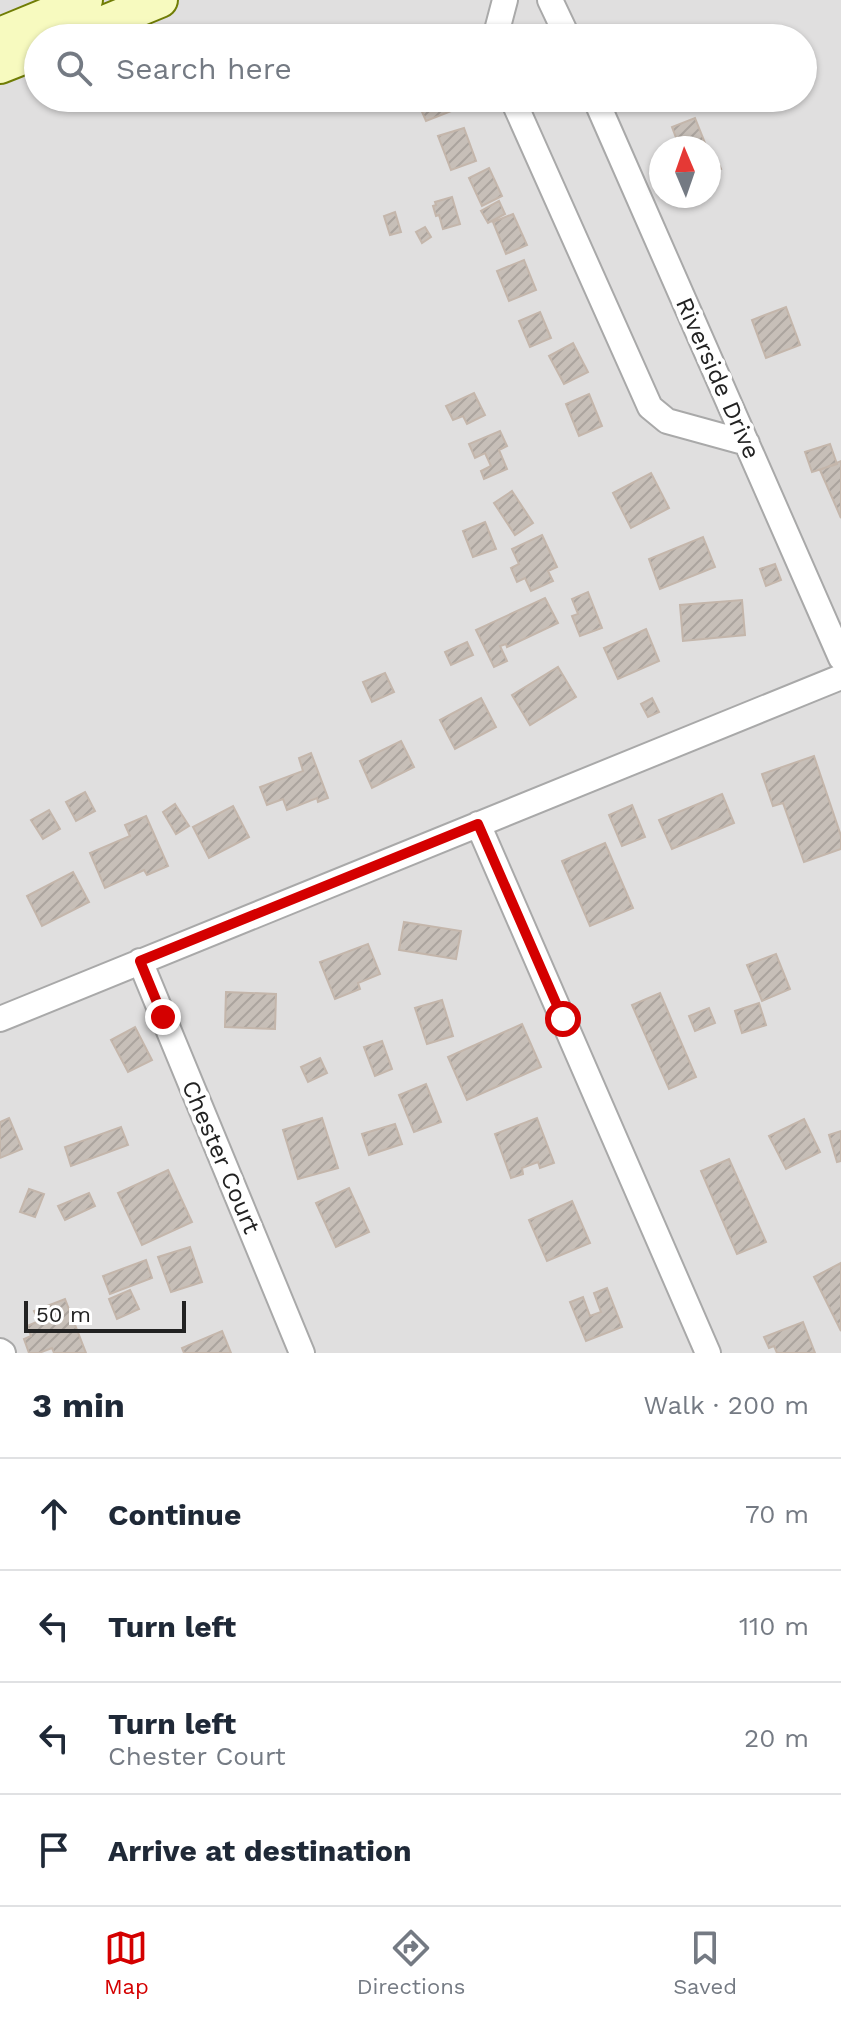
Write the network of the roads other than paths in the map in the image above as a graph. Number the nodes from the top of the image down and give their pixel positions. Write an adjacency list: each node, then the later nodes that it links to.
1 (85, 0): 5 (street)
2 (160, 0): 6 (street)
3 (505, 0): 7 (street)
4 (550, 0): 8 (street)
5 (27, 24)
6 (102, 24)
7 (499, 24)
8 (561, 24)
9 (24, 25): 10 (street)
10 (0, 35)
11 (24, 57): 12 (street)
12 (0, 66)
13 (518, 112): 15 (street)
14 (601, 112): 15 (street, Riverside Drive)
15 (747, 443): 16 (street, Riverside Drive)
16 (841, 658)
17 (841, 677): 18 (street)
18 (478, 824): 19 (street); 22 (street)
19 (140, 961): 20 (street); 21 (street, Chester Court)
20 (0, 1019)
21 (302, 1353)
22 (708, 1353)

